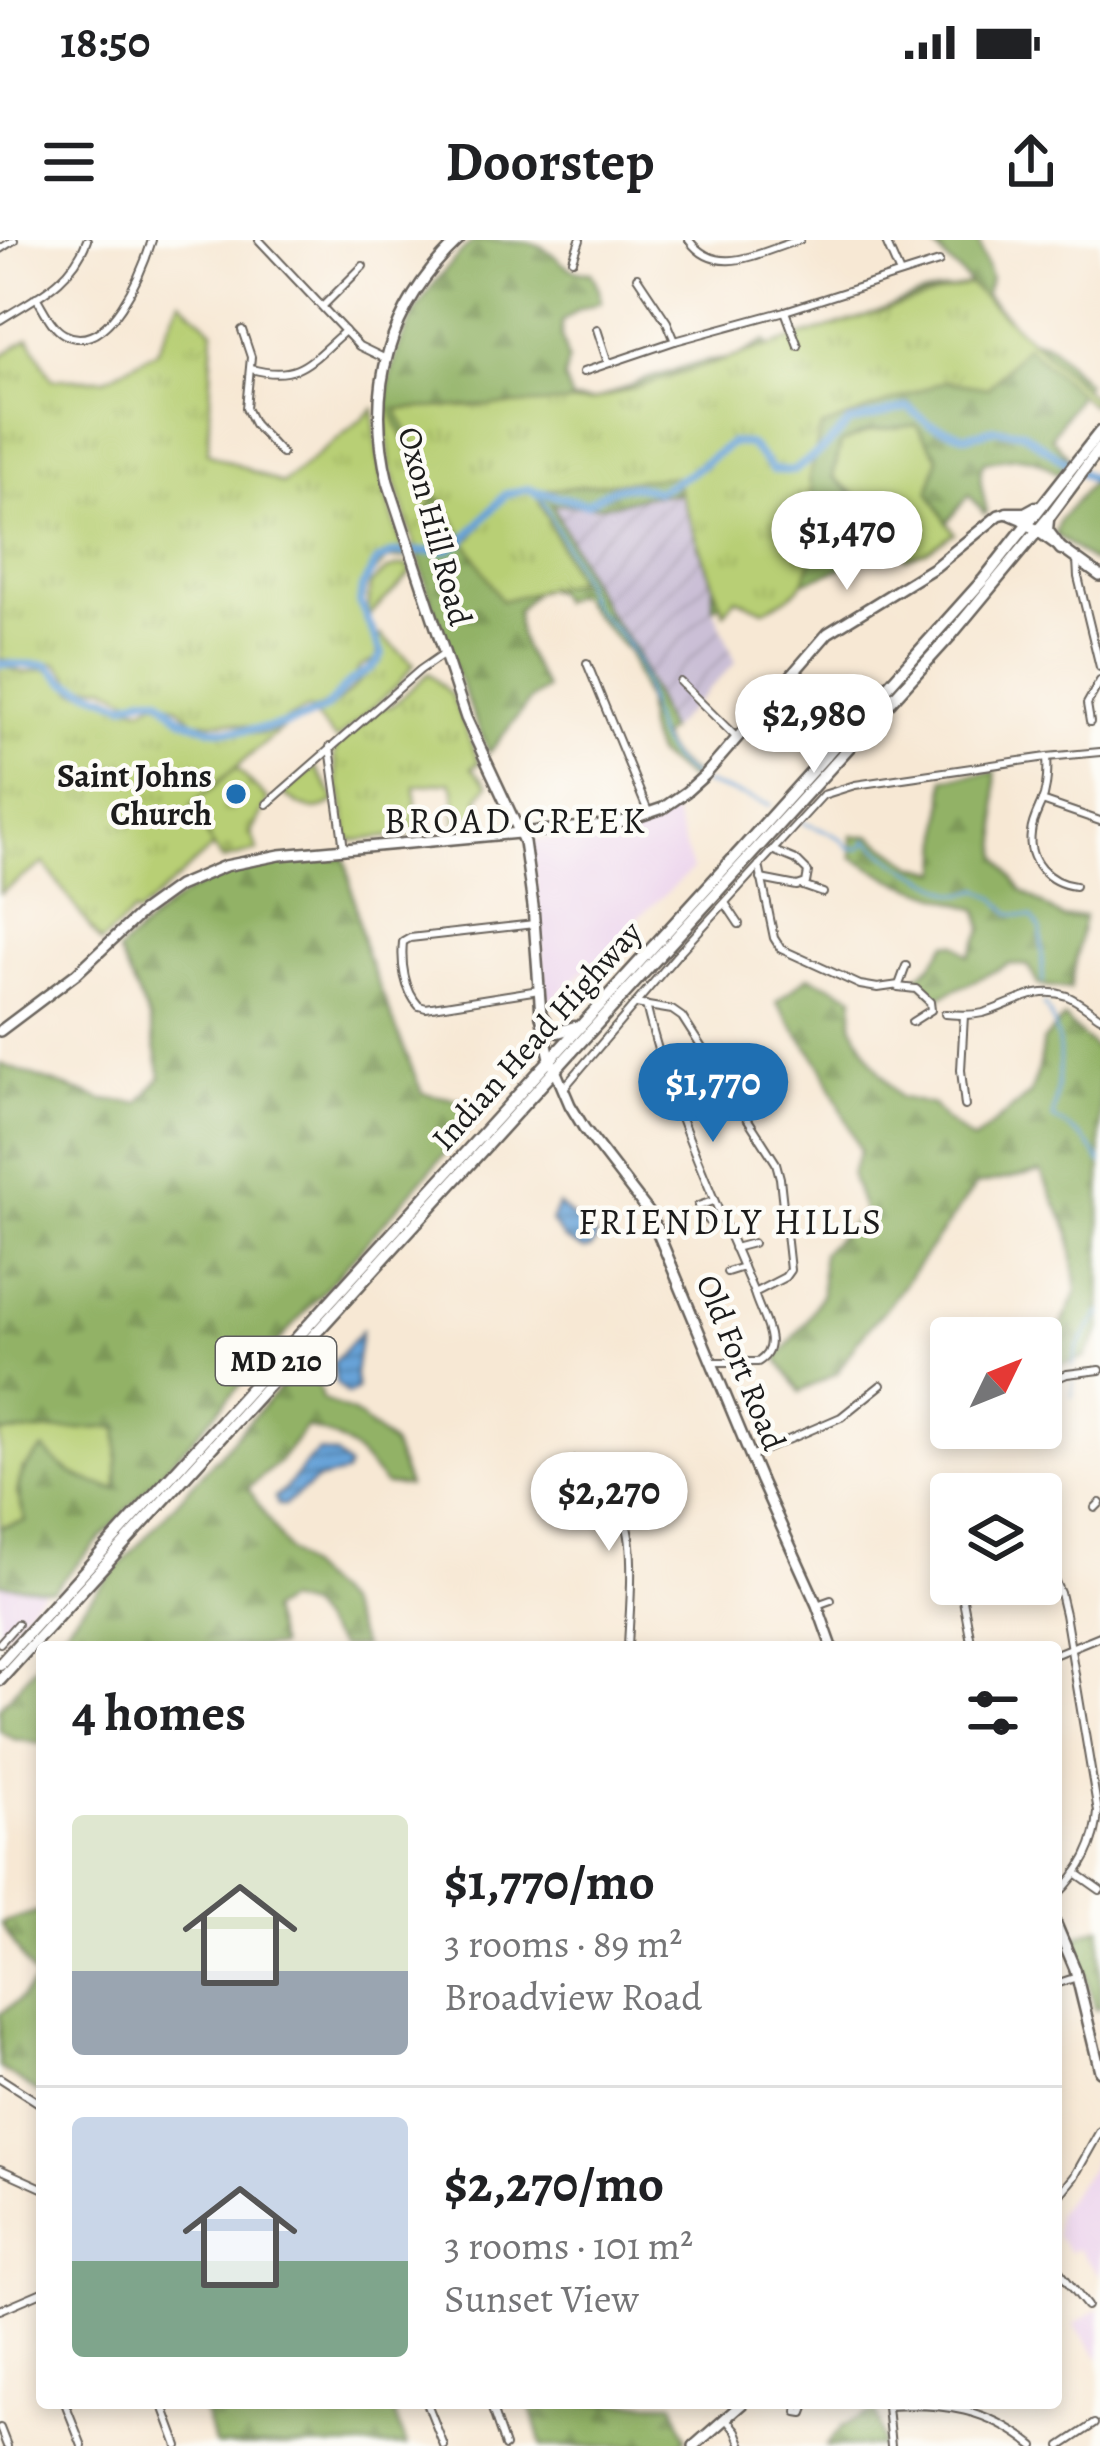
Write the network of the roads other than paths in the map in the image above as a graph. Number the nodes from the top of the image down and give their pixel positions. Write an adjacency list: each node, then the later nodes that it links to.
1 (14, 240): 10 (street)
2 (87, 240): 16 (street)
3 (152, 240): 16 (street)
4 (259, 240): 17 (street)
5 (459, 240): 25 (main road, Oxon Hill Road)
6 (580, 240): 11 (street)
7 (689, 240): 8 (street)
8 (800, 240)
9 (885, 240): 14 (street)
10 (0, 249)
11 (573, 260)
12 (939, 262): 14 (street)
13 (363, 266): 17 (street)
14 (900, 274): 18 (street)
15 (638, 277): 23 (street)
16 (36, 297): 19 (street)
17 (322, 306): 22 (street)
18 (785, 311): 23 (street); 24 (street)
19 (0, 320)
20 (597, 329): 26 (street)
21 (242, 330): 27 (street)
22 (345, 331): 25 (street); 27 (street)
23 (675, 341): 26 (street)
24 (798, 346)
25 (386, 359): 40 (main road, Oxon Hill Road)
26 (608, 363): 28 (street)
27 (250, 369): 31 (street)
28 (583, 372)
29 (1100, 432): 32 (highway, Indian Head Highway / MD 210)
30 (1100, 448): 32 (highway, Indian Head Highway / MD 210)
31 (282, 454)
32 (1078, 468): 33 (highway, Indian Head Highway / MD 210); 35 (highway, Indian Head Highway / MD 210)
33 (1052, 493): 34 (highway); 36 (highway, Indian Head Highway / MD 210)
34 (1007, 513): 36 (main road); 46 (main road)
35 (1049, 517): 36 (highway, Indian Head Highway / MD 210); 37 (highway)
36 (1032, 528): 37 (main road); 70 (highway, Indian Head Highway / MD 210); 77 (highway, Indian Head Highway / MD 210)
37 (1061, 549): 38 (main road)
38 (1077, 560): 39 (main road); 42 (street)
39 (1100, 576)
40 (443, 654): 47 (street); 54 (main road, Oxon Hill Road)
41 (586, 663): 52 (street)
42 (1100, 667)
43 (1100, 681): 45 (street)
44 (680, 682): 46 (street)
45 (1090, 722)
46 (737, 738): 52 (main road)
47 (330, 746): 51 (street); 55 (street)
48 (1100, 752): 49 (street)
49 (1047, 757): 50 (street); 56 (street)
50 (1042, 801): 53 (street); 60 (street)
51 (267, 805)
52 (649, 814): 54 (main road)
53 (1100, 820)
54 (520, 833): 55 (main road); 63 (main road, Old Fort Road)
55 (344, 849): 75 (main road)
56 (772, 850): 57 (street); 59 (street)
57 (759, 865): 58 (street); 62 (street)
58 (761, 879): 59 (street); 66 (street)
59 (803, 886): 61 (street)
60 (1075, 886)
61 (823, 893)
62 (725, 903): 64 (street); 68 (street)
63 (534, 924): 67 (main road, Old Fort Road); 67 (street)
64 (739, 924)
65 (907, 966): 66 (street)
66 (896, 986): 74 (street)
67 (539, 990): 71 (main road, Old Fort Road)
68 (641, 1005): 78 (street); 79 (street); 90 (street)
69 (944, 1013): 72 (street)
70 (592, 1014): 71 (highway); 76 (highway, Indian Head Highway / MD 210)
71 (541, 1015): 76 (main road, Old Fort Road)
72 (964, 1015): 73 (street); 81 (street)
73 (1100, 1017)
74 (912, 1022)
75 (0, 1031)
76 (550, 1058): 77 (main road, Old Fort Road); 109 (highway, Indian Head Highway / MD 210)
77 (555, 1071): 78 (main road, Old Fort Road); 110 (highway, Indian Head Highway / MD 210)
78 (563, 1089): 91 (main road, Old Fort Road)
79 (670, 1093): 80 (street); 82 (street)
80 (655, 1099)
81 (965, 1106)
82 (713, 1201): 83 (street); 84 (street)
83 (698, 1206)
84 (720, 1217): 85 (street); 87 (street)
85 (708, 1221)
86 (752, 1243): 87 (street)
87 (734, 1248): 88 (street)
88 (743, 1267): 89 (street); 90 (street)
89 (727, 1272)
90 (754, 1293): 91 (street)
91 (713, 1362): 95 (main road, Old Fort Road)
92 (1100, 1370): 93 (street)
93 (1062, 1376)
94 (881, 1385): 95 (street)
95 (751, 1456): 99 (main road, Old Fort Road)
96 (576, 1460): 103 (street)
97 (831, 1600): 99 (street)
98 (1062, 1604): 107 (street)
99 (817, 1605): 104 (main road, Old Fort Road)
100 (964, 1605): 105 (street)
101 (17, 1624): 106 (street)
102 (1100, 1636): 107 (street)
103 (628, 1641)
104 (830, 1641)
105 (970, 1641)
106 (0, 1643)
107 (1070, 1647): 108 (street); 111 (street)
108 (1062, 1651)
109 (0, 1664)
110 (0, 1680)
111 (1076, 1874): 112 (street); 113 (street)
112 (1062, 1889)
113 (1100, 1890)
114 (1062, 1939): 115 (main road)
115 (1077, 1977): 116 (street); 117 (main road)
116 (1062, 1982)
117 (1100, 2072)
118 (0, 2078): 119 (street)
119 (36, 2101)
120 (1100, 2131): 123 (street)
121 (0, 2169): 122 (street)
122 (36, 2185)
123 (1062, 2192)
124 (1062, 2275): 126 (street)
125 (36, 2294): 127 (street)
126 (1087, 2306)
127 (0, 2310)
128 (67, 2409): 139 (street)
129 (164, 2409): 140 (street)
130 (433, 2409): 141 (street)
131 (492, 2409): 142 (street)
132 (736, 2409): 135 (main road)
133 (887, 2409): 145 (street)
134 (966, 2409): 146 (street)
135 (726, 2419): 143 (main road); 144 (street)
136 (1094, 2424): 147 (street)
137 (0, 2428): 138 (street)
138 (7, 2446)
139 (82, 2446)
140 (178, 2446)
141 (444, 2446)
142 (506, 2446)
143 (694, 2446)
144 (742, 2446)
145 (891, 2446)
146 (1034, 2446)
147 (1061, 2446)

